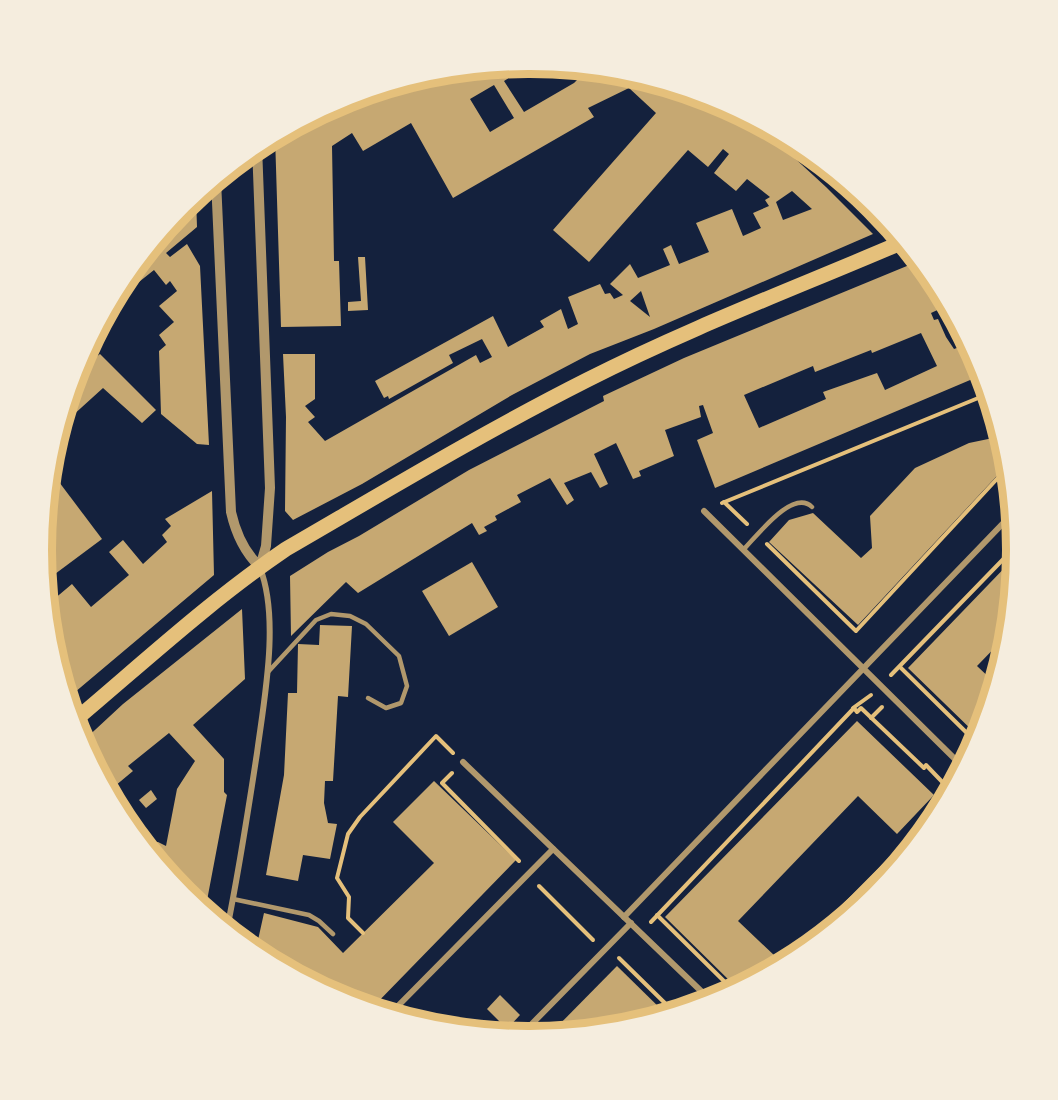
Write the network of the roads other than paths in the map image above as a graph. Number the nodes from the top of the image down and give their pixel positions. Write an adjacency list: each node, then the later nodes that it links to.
1 (257, 159): 8 (street)
2 (216, 191): 8 (street)
3 (895, 245): 8 (main road)
4 (812, 507): 7 (lane)
5 (704, 511): 7 (street)
6 (1004, 522): 9 (street)
7 (744, 549): 9 (street)
8 (260, 567): 10 (street); 12 (main road)
9 (863, 668): 13 (street); 17 (street)
10 (268, 672): 11 (lane); 16 (street)
11 (368, 698)
12 (82, 714)
13 (957, 760)
14 (463, 762): 15 (street)
15 (553, 849): 17 (street); 22 (street)
16 (233, 899): 18 (street); 20 (lane)
17 (624, 917): 19 (street)
18 (229, 920)
19 (631, 924): 21 (street); 23 (street)
20 (333, 934)
21 (701, 991)
22 (397, 1007)
23 (530, 1026)

